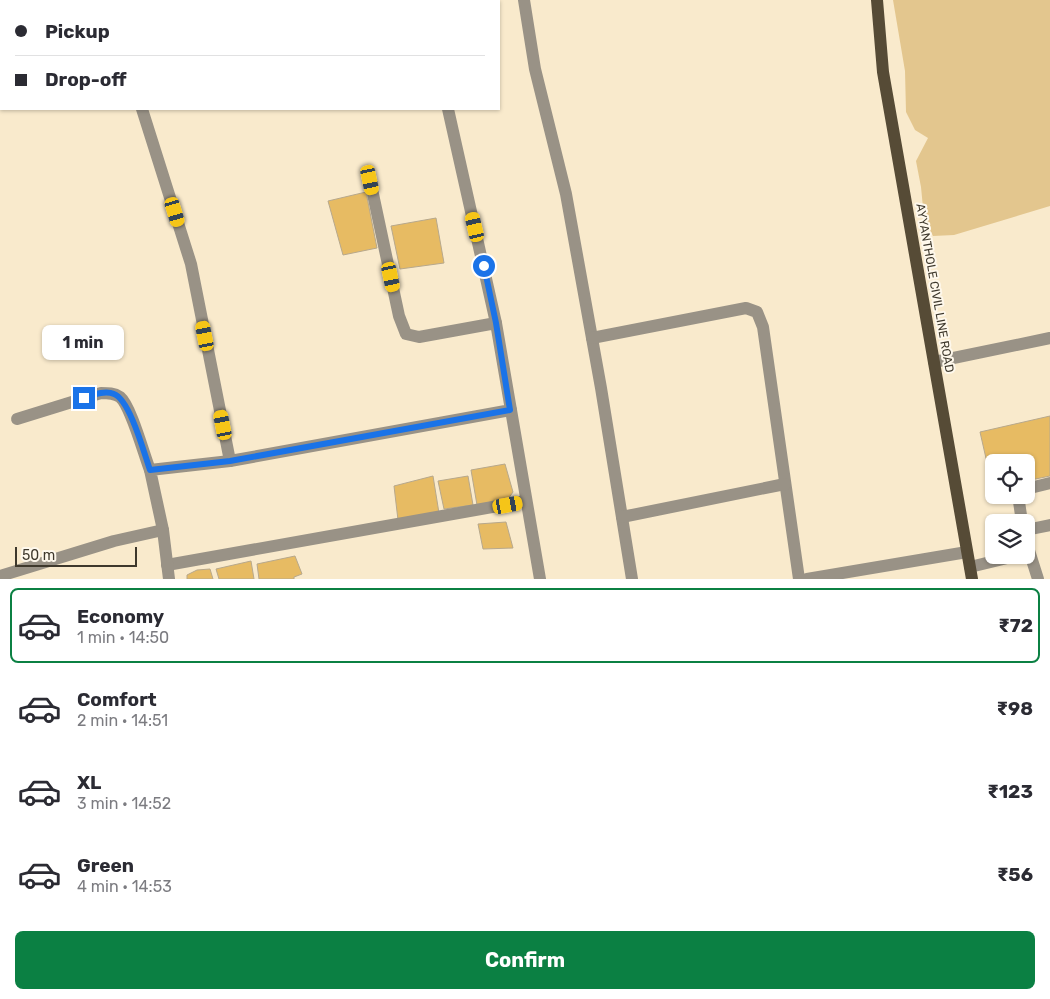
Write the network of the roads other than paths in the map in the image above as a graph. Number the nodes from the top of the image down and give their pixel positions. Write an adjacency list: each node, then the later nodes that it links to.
1 (524, 0): 7 (street)
2 (878, 0): 9 (main road, AYYANTHOLE CIVIL LINE ROAD)
3 (142, 110): 12 (street)
4 (448, 110): 6 (street)
5 (370, 180): 6 (street)
6 (496, 323): 10 (street)
7 (592, 338): 15 (street); 18 (street)
8 (1050, 338): 9 (street)
9 (934, 362): 22 (main road, AYYANTHOLE CIVIL LINE ROAD)
10 (510, 410): 12 (street); 17 (street)
11 (17, 419): 13 (street)
12 (230, 461): 13 (street)
13 (150, 470): 21 (street)
14 (1050, 483): 16 (street)
15 (785, 484): 18 (street); 32 (street)
16 (1035, 487)
17 (526, 501): 25 (street); 30 (street)
18 (622, 517): 31 (street)
19 (1050, 526): 20 (street)
20 (1035, 528)
21 (163, 530): 25 (street); 27 (street)
22 (968, 552): 26 (main road, AYYANTHOLE CIVIL LINE ROAD); 33 (street)
23 (992, 564): 26 (street)
24 (1032, 564): 34 (street)
25 (167, 565): 29 (street)
26 (971, 573)
27 (0, 576)
28 (1050, 576): 34 (street)
29 (169, 579)
30 (540, 579)
31 (632, 579)
32 (799, 579)
33 (807, 579)
34 (1039, 579)

